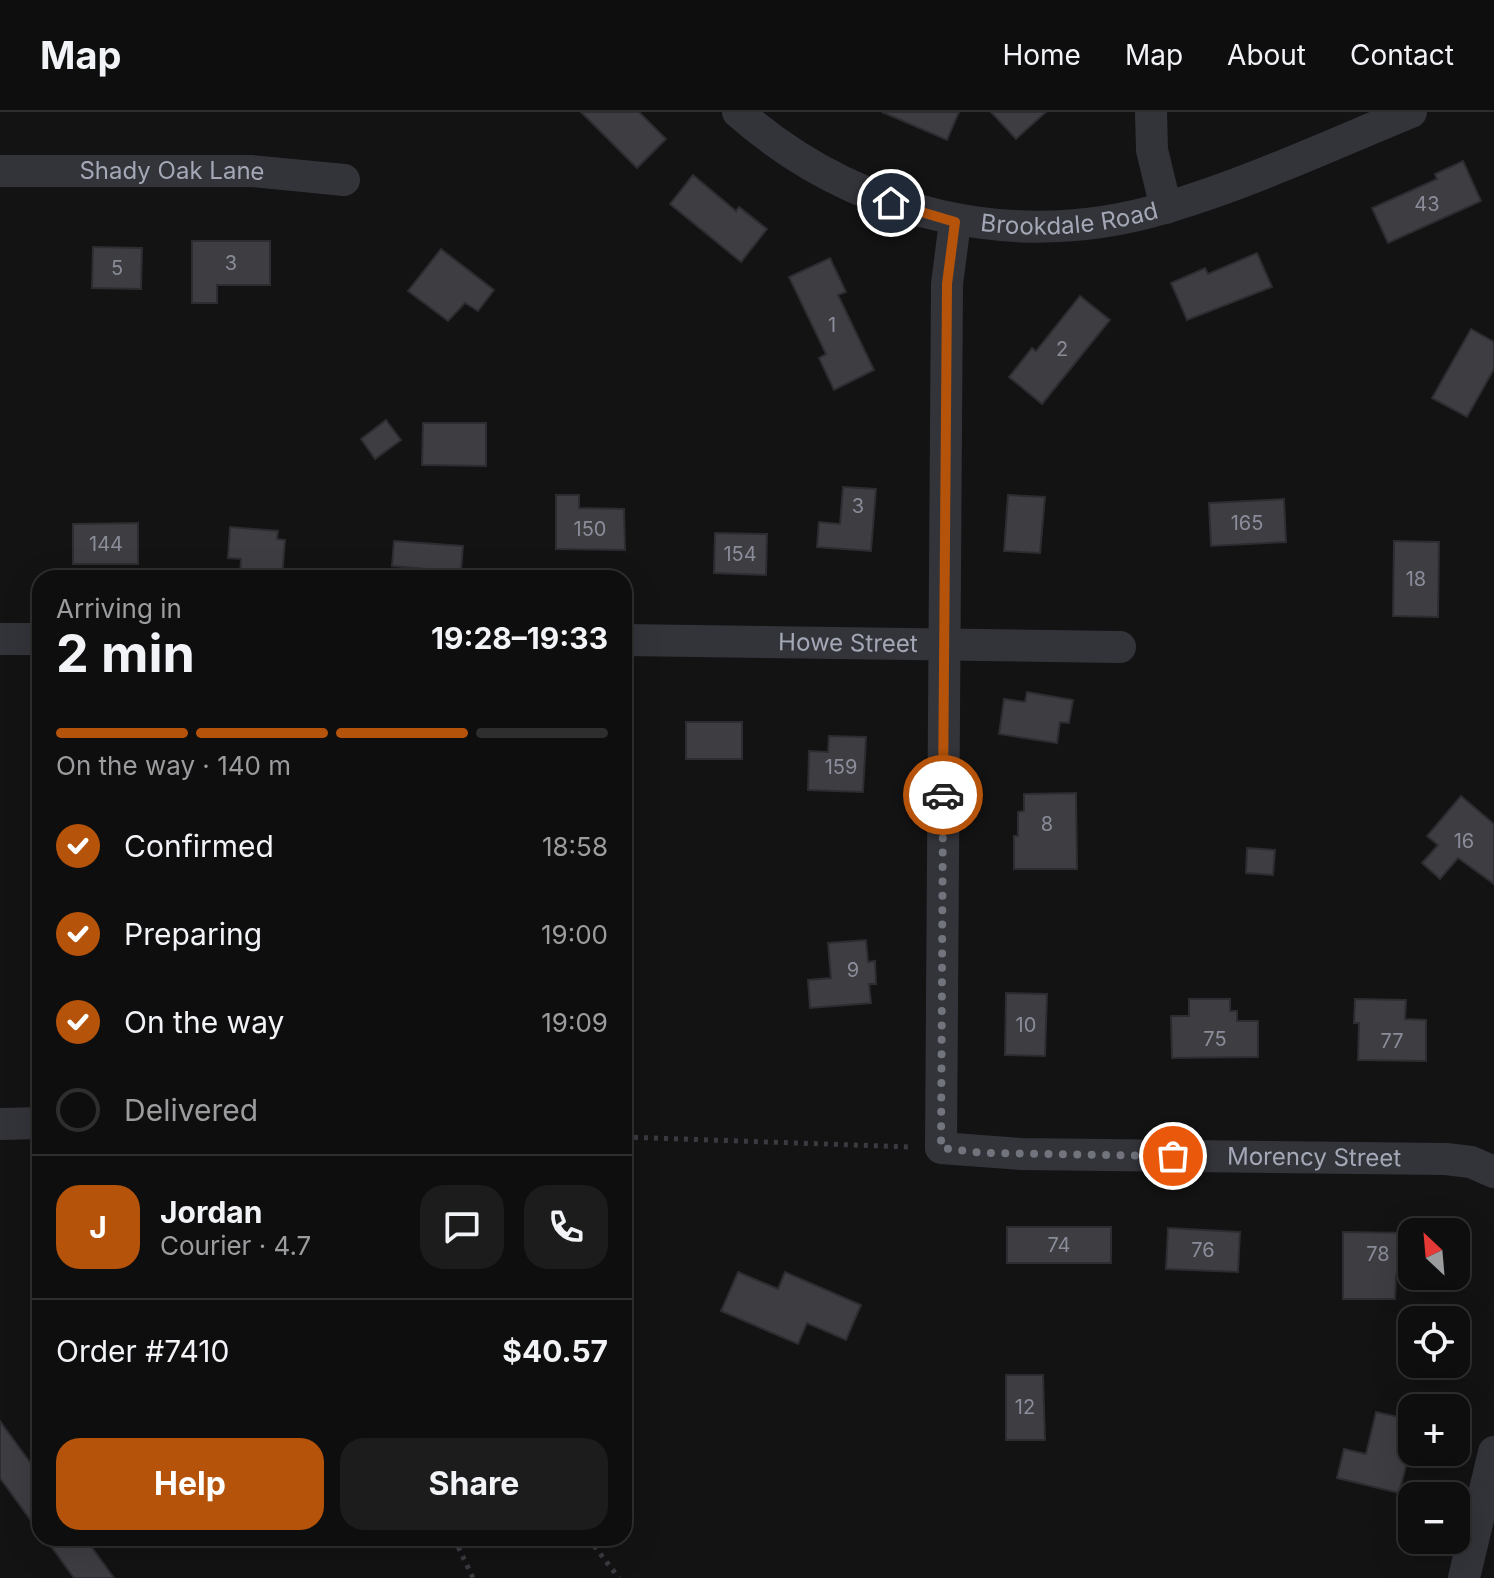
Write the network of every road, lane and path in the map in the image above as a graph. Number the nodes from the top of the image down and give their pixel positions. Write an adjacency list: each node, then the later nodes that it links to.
1 (738, 112): 7 (street, Brookdale Road)
2 (1151, 112): 6 (street)
3 (1411, 112): 6 (street, Brookdale Road)
4 (0, 171): 5 (street, Shady Oak Lane)
5 (344, 180)
6 (1166, 208): 7 (street, Brookdale Road)
7 (955, 222): 11 (street)
8 (0, 639): 9 (street)
9 (32, 639)
10 (632, 640): 11 (street, Howe Street)
11 (945, 646): 12 (street, Howe Street); 16 (street)
12 (1120, 647)
13 (32, 1123): 14 (street)
14 (0, 1124)
15 (632, 1137): 16 (path)
16 (941, 1148): 17 (street, Morency Street)
17 (1494, 1172)
18 (1494, 1452): 23 (street)
19 (458, 1546): 21 (path)
20 (594, 1546): 22 (path)
21 (473, 1578)
22 (619, 1578)
23 (1464, 1578)

